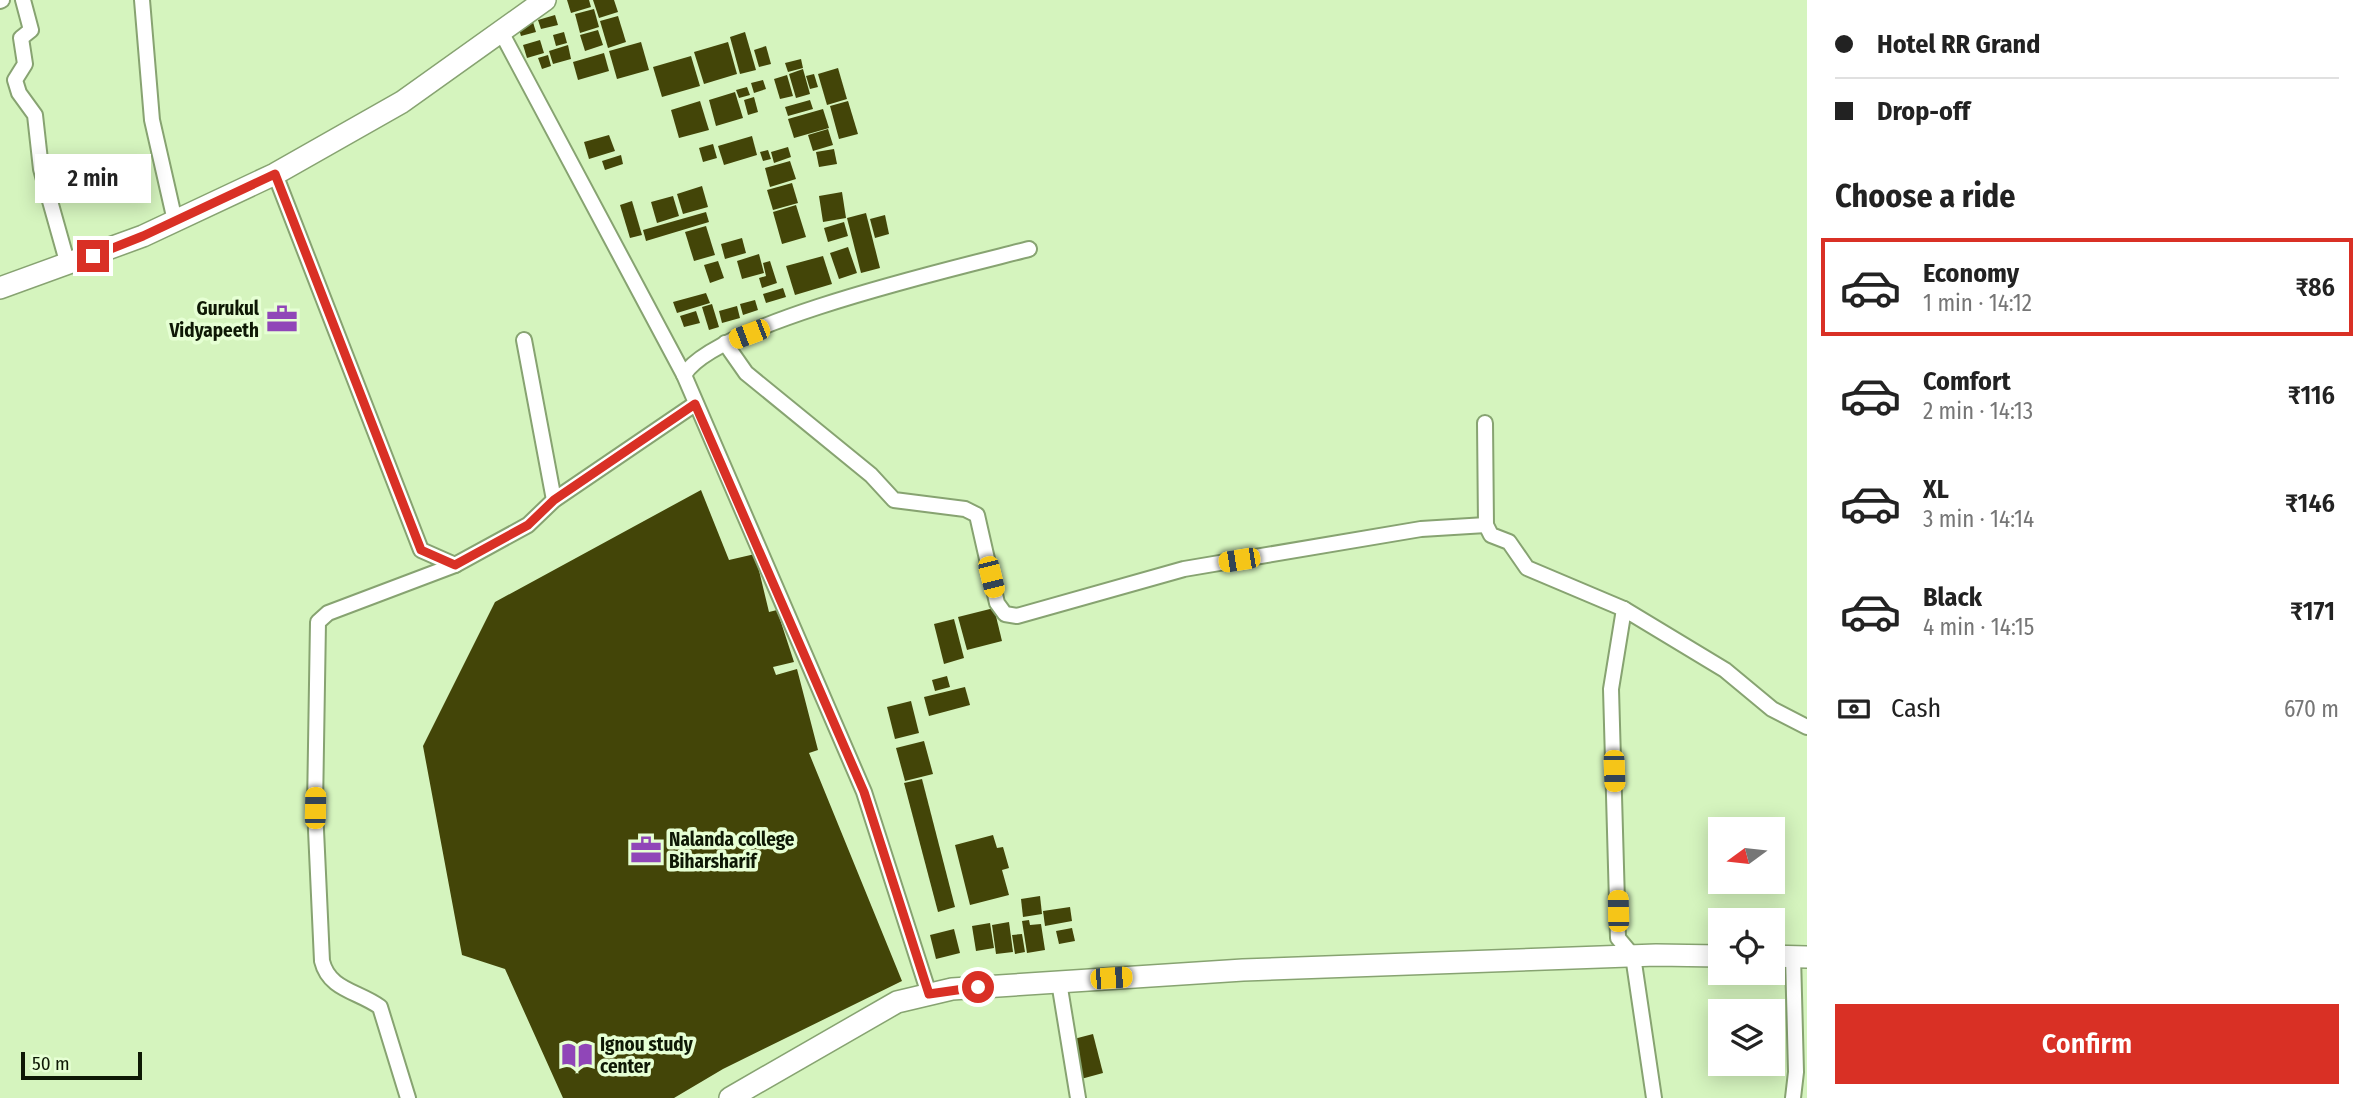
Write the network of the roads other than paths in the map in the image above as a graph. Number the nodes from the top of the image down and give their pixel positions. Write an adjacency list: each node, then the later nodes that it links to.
1 (23, 0): 8 (street)
2 (142, 0): 6 (street)
3 (545, 0): 4 (main road)
4 (500, 30): 5 (main road); 12 (street)
5 (275, 174): 6 (main road); 17 (street)
6 (174, 221): 8 (main road)
7 (1029, 249): 11 (street)
8 (68, 265): 9 (main road)
9 (0, 288)
10 (524, 340): 15 (street)
11 (725, 343): 12 (street); 16 (street)
12 (684, 375): 13 (street)
13 (695, 404): 15 (street); 24 (street)
14 (1485, 423): 16 (street)
15 (554, 500): 17 (street)
16 (1486, 525): 18 (street)
17 (455, 565): 25 (street)
18 (1624, 609): 19 (street); 20 (street)
19 (1807, 727)
20 (1633, 956): 21 (main road); 23 (main road); 28 (street)
21 (1708, 956)
22 (1791, 956): 29 (street)
23 (1059, 982): 24 (main road); 27 (street)
24 (929, 994): 26 (main road)
25 (408, 1098)
26 (730, 1098)
27 (1078, 1098)
28 (1654, 1098)
29 (1793, 1098)

